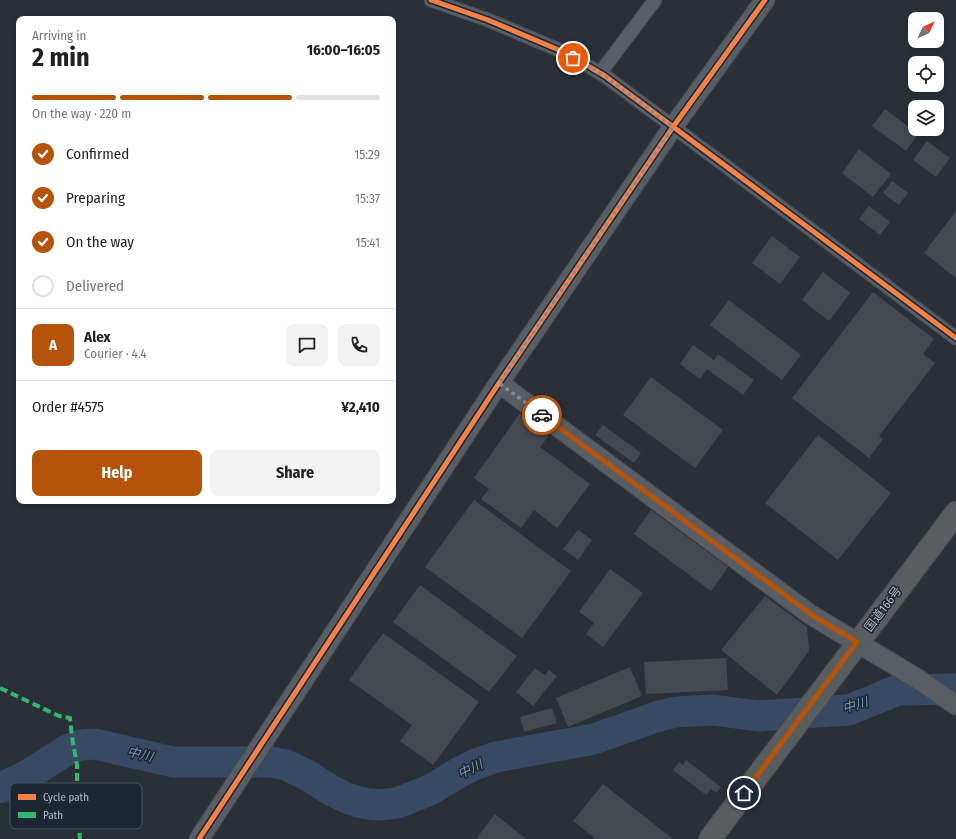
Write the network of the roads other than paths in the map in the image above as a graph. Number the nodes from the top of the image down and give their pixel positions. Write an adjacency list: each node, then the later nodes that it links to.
1 (431, 0): 4 (street)
2 (655, 0): 4 (street)
3 (765, 0): 5 (street)
4 (600, 73): 5 (street)
5 (673, 127): 6 (street); 7 (street)
6 (956, 338)
7 (499, 383): 9 (street); 11 (street)
8 (956, 513): 9 (highway, 国道166号)
9 (857, 642): 10 (street); 12 (highway, 国道166号)
10 (956, 705)
11 (199, 839)
12 (710, 839)

